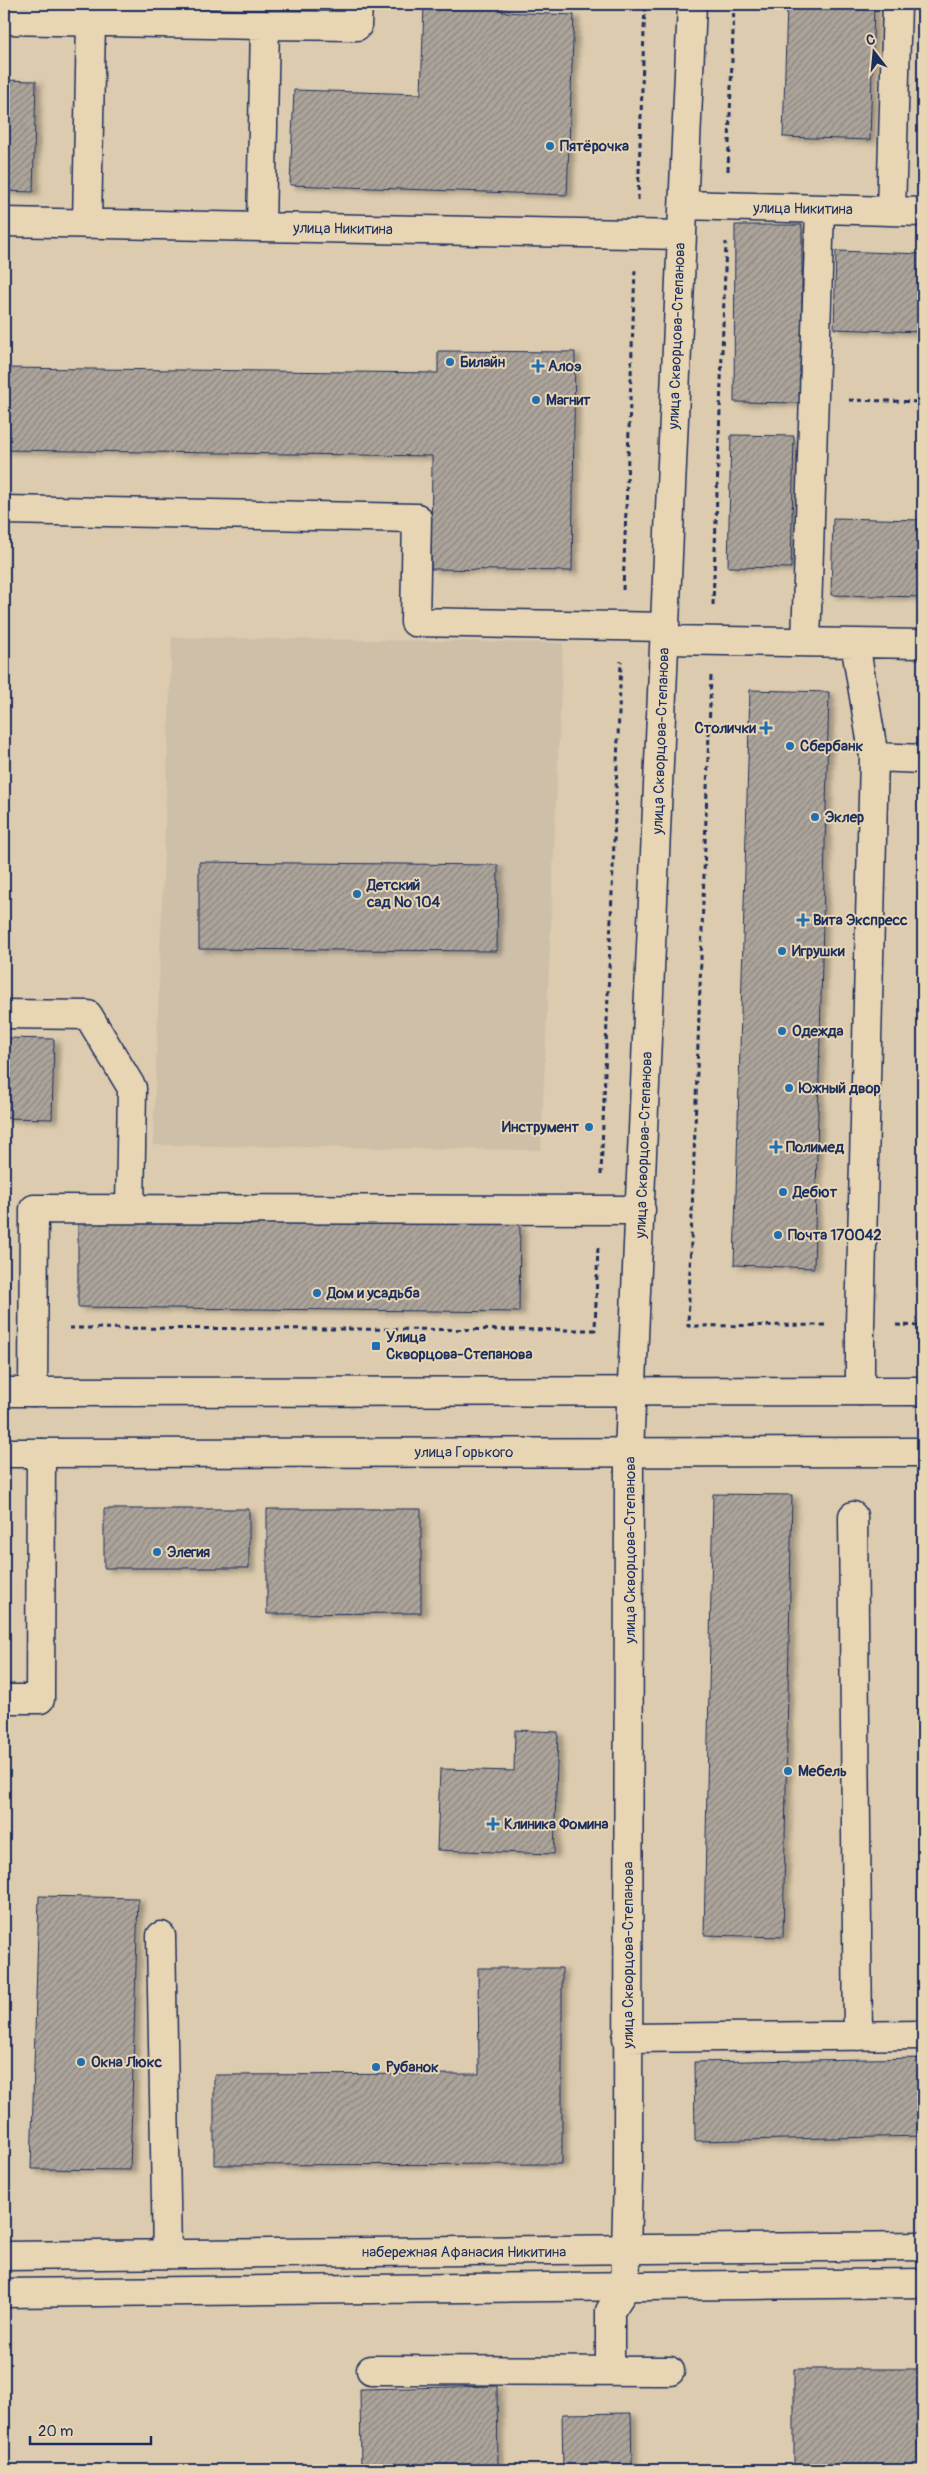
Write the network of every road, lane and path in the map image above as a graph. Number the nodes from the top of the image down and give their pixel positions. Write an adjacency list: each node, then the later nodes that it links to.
1 (358, 4): 7 (main road)
2 (645, 4): 15 (path)
3 (692, 4): 8 (main road, улица Скворцова-Степанова)
4 (897, 4): 10 (main road)
5 (4, 20): 6 (main road)
6 (91, 21): 7 (main road); 13 (main road)
7 (265, 25): 14 (main road)
8 (684, 205): 9 (main road, улица Никитина); 16 (main road, улица Скворцова-Степанова)
9 (820, 209): 10 (main road, улица Никитина); 17 (main road)
10 (891, 211): 11 (main road, улица Никитина)
11 (923, 212)
12 (4, 222): 13 (main road, улица Никитина)
13 (87, 224): 14 (main road, улица Никитина)
14 (261, 227): 15 (main road, улица Никитина)
15 (637, 234): 16 (main road, улица Никитина); 20 (path)
16 (682, 235): 21 (main road, улица Скворцова-Степанова)
17 (814, 399): 18 (path); 22 (main road)
18 (923, 402)
19 (4, 510): 20 (main road)
20 (622, 627): 21 (main road); 29 (path)
21 (665, 633): 22 (main road); 30 (main road, улица Скворцова-Степанова)
22 (806, 642): 23 (main road)
23 (855, 643): 24 (main road); 25 (main road)
24 (923, 644)
25 (874, 757): 26 (main road); 31 (main road)
26 (923, 759)
27 (4, 1014): 28 (main road)
28 (130, 1209): 29 (main road); 34 (main road)
29 (600, 1210): 30 (main road); 34 (path)
30 (641, 1210): 39 (main road, улица Скворцова-Степанова)
31 (860, 1325): 32 (path); 33 (path); 35 (main road)
32 (688, 1326)
33 (923, 1326)
34 (33, 1328): 38 (main road)
35 (860, 1391): 36 (main road); 39 (main road)
36 (923, 1391)
37 (4, 1392): 38 (main road)
38 (33, 1392): 39 (main road)
39 (633, 1392): 40 (main road, улица Скворцова-Степанова)
40 (630, 1452): 41 (main road, улица Горького); 43 (main road, улица Горького); 49 (main road, улица Скворцова-Степанова)
41 (923, 1452)
42 (4, 1453): 43 (main road, улица Горького)
43 (41, 1453): 45 (main road)
44 (853, 1516): 48 (main road)
45 (4, 1699)
46 (161, 1936): 52 (main road)
47 (923, 2035): 48 (main road)
48 (858, 2036): 49 (main road)
49 (627, 2038): 51 (main road, улица Скворцова-Степанова)
50 (923, 2246): 51 (main road, набережная Афанасия Никитина)
51 (626, 2250): 52 (main road, набережная Афанасия Никитина); 55 (main road, улица Скворцова-Степанова)
52 (167, 2254): 53 (main road, набережная Афанасия Никитина)
53 (4, 2256)
54 (923, 2283): 55 (main road)
55 (625, 2288): 56 (main road); 58 (main road)
56 (4, 2293)
57 (370, 2370): 58 (main road)
58 (610, 2371): 59 (main road)
59 (670, 2371)

